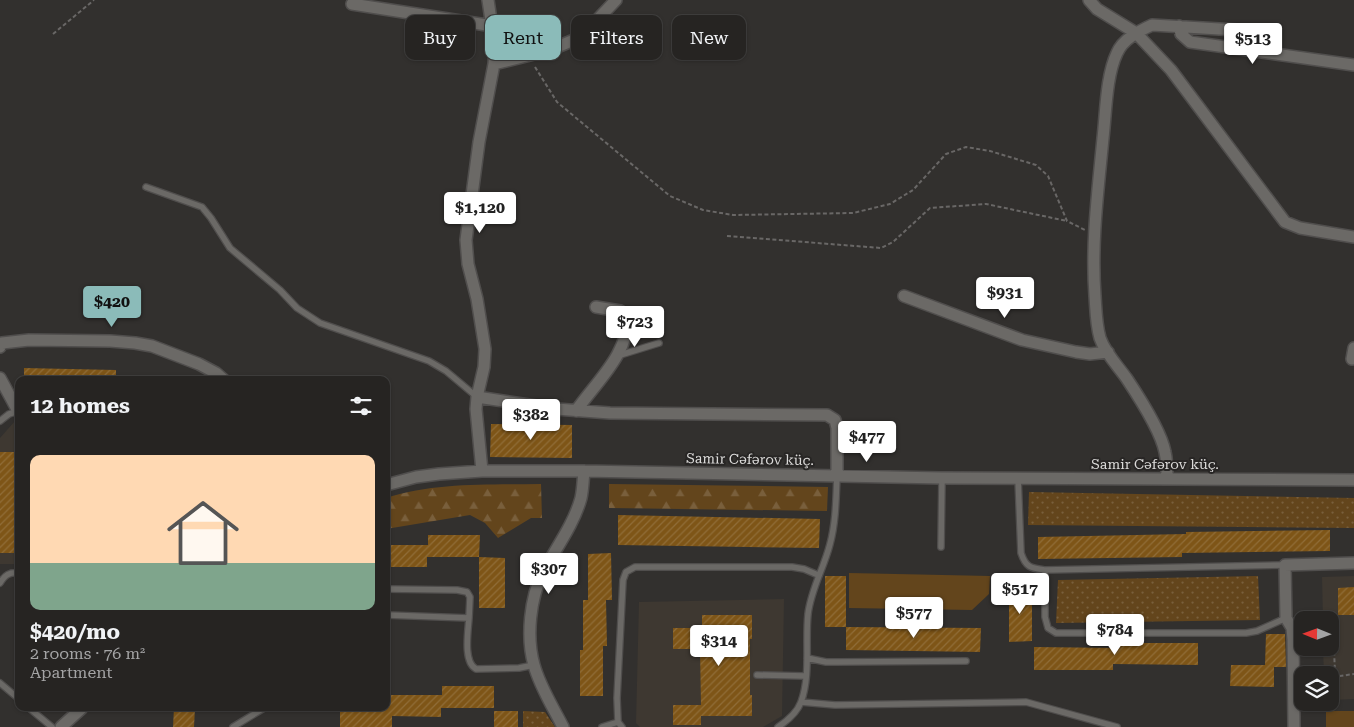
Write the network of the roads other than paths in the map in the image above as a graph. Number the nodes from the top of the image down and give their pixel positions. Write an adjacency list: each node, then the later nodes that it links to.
1 (488, 0): 5 (street)
2 (616, 0): 11 (street)
3 (1089, 0): 9 (street)
4 (352, 4): 6 (street)
5 (491, 15)
6 (485, 25)
7 (1179, 26): 8 (street); 9 (street); 12 (street)
8 (1270, 32)
9 (1136, 33): 14 (street); 20 (street)
10 (494, 60): 11 (street)
11 (494, 64): 25 (street)
12 (1354, 65)
13 (146, 187): 25 (lane)
14 (1354, 237)
15 (904, 296): 20 (street)
16 (596, 307): 21 (street)
17 (659, 343): 21 (lane)
18 (1, 344): 23 (street)
19 (1354, 348): 22 (street)
20 (1108, 352): 35 (street)
21 (617, 356): 27 (street)
22 (1352, 360)
23 (219, 376)
24 (0, 378): 26 (street)
25 (477, 397): 27 (street); 30 (street)
26 (15, 406)
27 (576, 411): 32 (street)
28 (15, 412): 29 (lane)
29 (0, 421)
30 (482, 471): 31 (street, Samir Cəfərov küç.); 37 (street, Samir Cəfərov küç.)
31 (584, 471): 32 (street, Samir Cəfərov küç.); 51 (street)
32 (837, 475): 33 (street, Samir Cəfərov küç.); 43 (lane)
33 (942, 478): 34 (street, Samir Cəfərov küç.); 38 (lane)
34 (1018, 478): 35 (street, Samir Cəfərov küç.); 41 (lane)
35 (1167, 478): 36 (street, Samir Cəfərov küç.)
36 (1354, 480)
37 (390, 484)
38 (941, 547)
39 (1354, 563): 40 (street)
40 (1286, 565): 41 (lane); 48 (street)
41 (1045, 570): 48 (lane)
42 (15, 573): 44 (lane)
43 (818, 575): 49 (lane); 60 (lane)
44 (0, 583)
45 (390, 589): 47 (lane)
46 (390, 615): 47 (lane)
47 (469, 618): 51 (lane)
48 (1286, 618): 68 (street)
49 (806, 658): 50 (lane); 53 (lane)
50 (966, 661)
51 (534, 665): 64 (street)
52 (757, 675): 53 (lane)
53 (805, 676): 56 (lane)
54 (0, 683): 55 (lane)
55 (15, 696)
56 (801, 702): 66 (lane); 67 (lane)
57 (33, 711): 61 (lane)
58 (79, 711): 62 (street)
59 (259, 711): 63 (lane)
60 (620, 724): 65 (lane)
61 (52, 727)
62 (62, 727)
63 (233, 727)
64 (563, 727)
65 (602, 727)
66 (778, 727)
67 (1117, 727)
68 (1294, 727)

